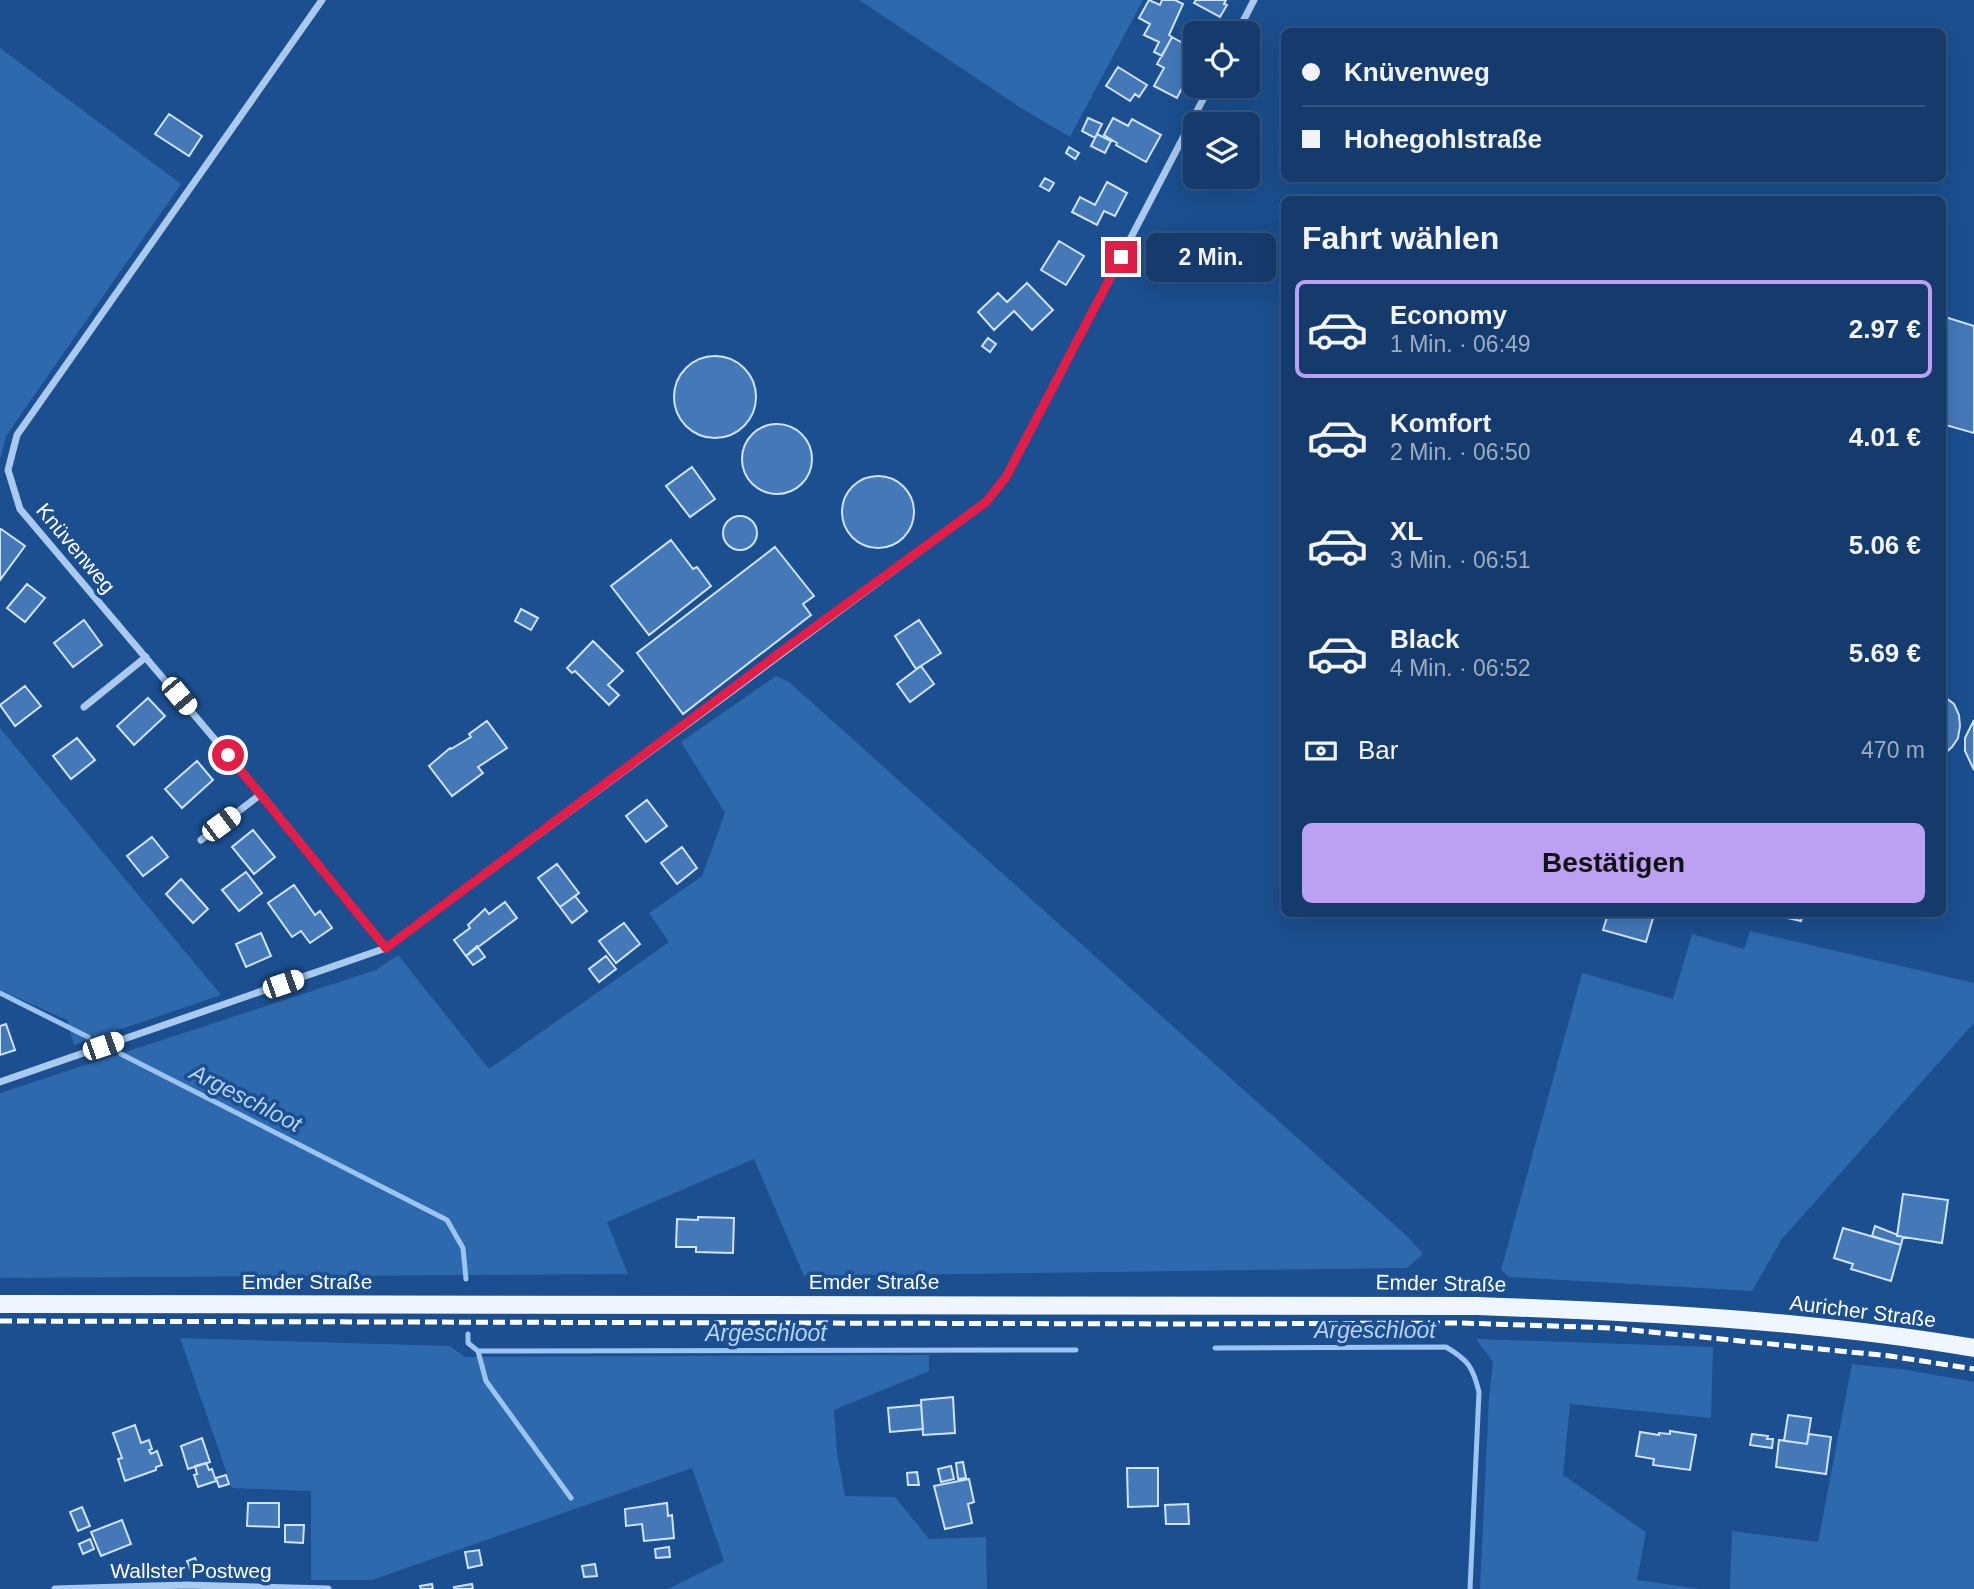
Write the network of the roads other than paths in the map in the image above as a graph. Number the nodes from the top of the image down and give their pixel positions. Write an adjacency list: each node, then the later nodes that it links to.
1 (322, 0): 5 (street, Knüvenweg)
2 (1254, 0): 3 (street)
3 (1243, 21)
4 (1204, 98): 9 (street)
5 (146, 657): 6 (street); 7 (street, Knüvenweg)
6 (84, 707)
7 (261, 794): 8 (street); 9 (street, Knüvenweg)
8 (201, 840)
9 (386, 948): 10 (street)
10 (0, 1082)
11 (0, 1304): 12 (main road, Emder Straße)
12 (1747, 1320): 13 (main road, Auricher Straße)
13 (1974, 1348)
14 (55, 1589): 15 (street, Wallster Postweg)
15 (328, 1589)

